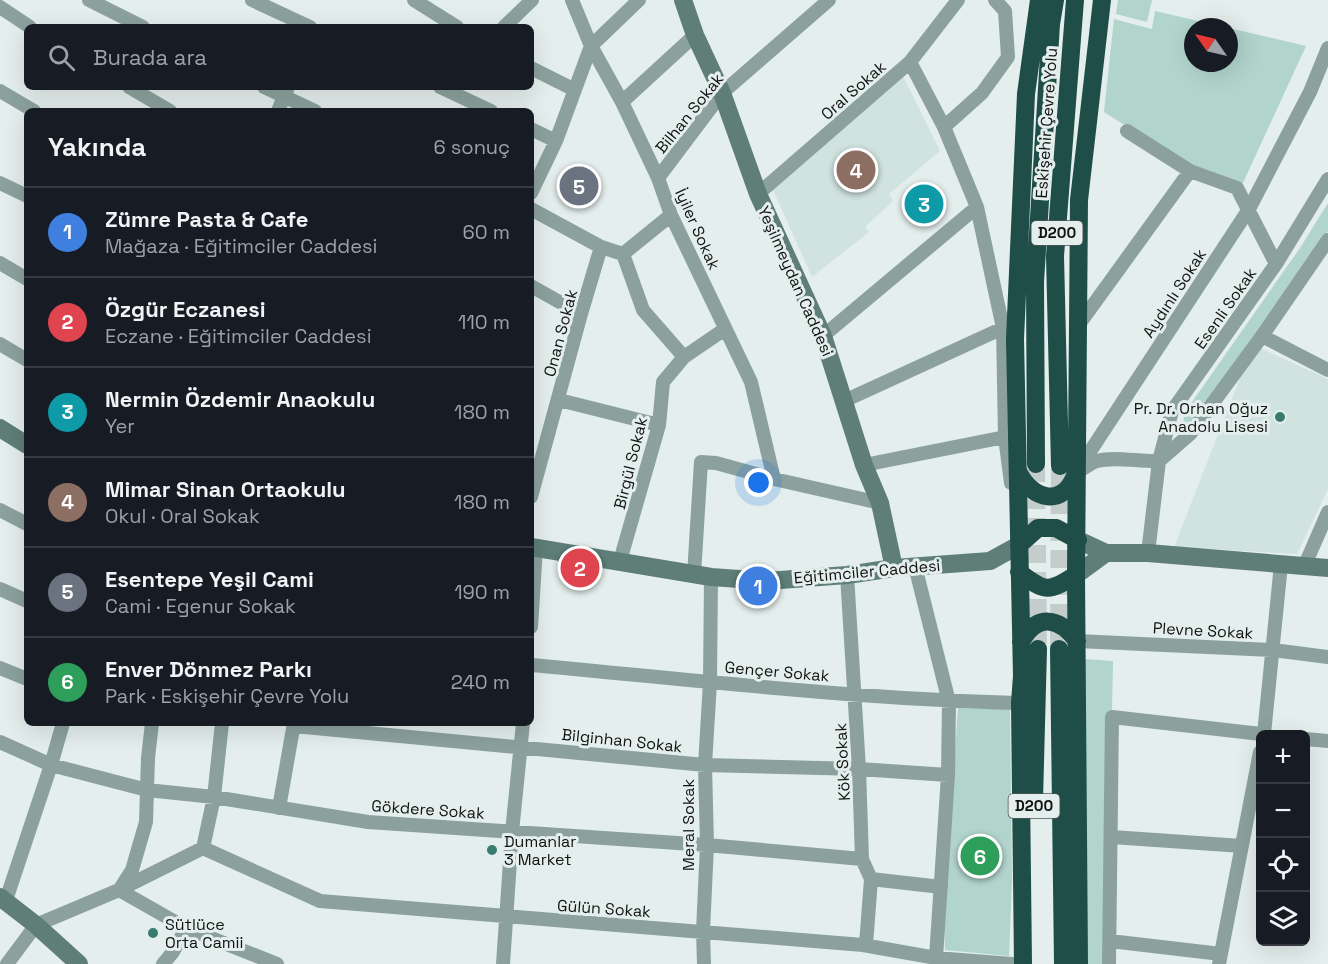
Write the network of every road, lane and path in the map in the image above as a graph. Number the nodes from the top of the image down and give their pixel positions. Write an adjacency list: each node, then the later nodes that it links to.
1 (88, 0): 17 (street)
2 (252, 0): 18 (street)
3 (414, 0): 19 (street)
4 (572, 0): 22 (street, İyiler Sokak)
5 (639, 0): 22 (street)
6 (829, 0): 31 (street, Bilhan Sokak)
7 (958, 0): 24 (street, Oral Sokak)
8 (995, 0): 38 (street)
9 (1039, 0): 80 (highway)
10 (1055, 0): 77 (highway, Eskişehir Çevre Yolu / D200)
11 (1075, 0): 79 (highway, Eskişehir Çevre Yolu / D200)
12 (1102, 0): 81 (highway)
13 (524, 3): 20 (street)
14 (689, 3): 21 (street, Yeşilmeydan Caddesi)
15 (0, 7): 16 (street)
16 (26, 24)
17 (137, 24)
18 (304, 24)
19 (452, 24)
20 (506, 24)
21 (695, 35): 31 (street, Yeşilmeydan Caddesi); 32 (street)
22 (591, 46): 28 (street); 32 (street, İyiler Sokak)
23 (1328, 48): 50 (street, Aydınlı Sokak)
24 (910, 62): 38 (street); 47 (street, Oral Sokak)
25 (534, 70): 28 (street)
26 (134, 90): 34 (street)
27 (446, 90): 37 (street)
28 (575, 90): 41 (street)
29 (0, 91): 33 (street)
30 (286, 92): 35 (street); 36 (street)
31 (722, 93): 43 (street, Bilhan Sokak); 47 (street, Yeşilmeydan Caddesi)
32 (622, 102): 43 (street, İyiler Sokak)
33 (29, 108)
34 (165, 108)
35 (279, 108)
36 (310, 108)
37 (485, 108)
38 (944, 127): 49 (street)
39 (534, 130): 41 (street)
40 (1127, 131): 42 (street)
41 (556, 141): 46 (street)
42 (1190, 171): 50 (street); 61 (street)
43 (658, 178): 52 (street, İyiler Sokak)
44 (1328, 179): 57 (street, Esenli Sokak)
45 (0, 183): 48 (street)
46 (534, 187)
47 (758, 194): 64 (street, Yeşilmeydan Caddesi)
48 (24, 195)
49 (977, 207): 62 (street); 64 (street)
50 (1249, 209): 57 (street); 81 (street, Aydınlı Sokak)
51 (534, 211): 54 (street)
52 (671, 214): 55 (street); 63 (street, İyiler Sokak)
53 (1328, 240): 65 (street)
54 (601, 247): 55 (street); 60 (street, Onan Sokak)
55 (623, 254): 67 (street)
56 (0, 263): 58 (street)
57 (1276, 264): 76 (street, Esenli Sokak)
58 (24, 277)
59 (534, 287): 60 (street)
60 (581, 314): 70 (street, Onan Sokak)
61 (1080, 323)
62 (1003, 328): 71 (street); 74 (street)
63 (726, 329): 67 (street, Birgül Sokak); 82 (street, İyiler Sokak)
64 (823, 336): 71 (street, Yeşilmeydan Caddesi)
65 (1263, 336): 69 (street); 76 (street)
66 (0, 344): 68 (street)
67 (684, 357): 72 (street, Birgül Sokak)
68 (24, 358)
69 (1328, 370)
70 (559, 400): 72 (street); 83 (street, Onan Sokak)
71 (844, 401): 78 (street, Yeşilmeydan Caddesi)
72 (659, 425): 93 (street, Birgül Sokak)
73 (0, 428): 75 (street)
74 (1005, 437): 78 (street); 89 (street)
75 (24, 443)
76 (1159, 461): 81 (street); 92 (street, Esenli Sokak)
77 (1036, 464)
78 (864, 465): 84 (street, Yeşilmeydan Caddesi)
79 (1060, 466)
80 (1017, 469): 81 (highway); 89 (highway)
81 (1077, 473): 88 (highway)
82 (774, 479): 84 (street); 103 (street, Meral Sokak)
83 (534, 487)
84 (880, 503): 98 (street, Yeşilmeydan Caddesi)
85 (0, 510): 87 (street)
86 (1328, 512): 97 (street)
87 (24, 522)
88 (1078, 540): 89 (highway); 91 (street); 102 (highway)
89 (1019, 545): 94 (street, Eğitimciler Caddesi); 100 (highway)
90 (534, 547): 93 (street, Eğitimciler Caddesi)
91 (1106, 553): 92 (street); 102 (street)
92 (1148, 553): 95 (street)
93 (620, 561): 103 (street, Eğitimciler Caddesi)
94 (990, 561): 96 (street, Eğitimciler Caddesi); 100 (street, Eğitimciler Caddesi)
95 (1281, 564): 97 (street); 109 (street)
96 (915, 566): 98 (street, Eğitimciler Caddesi); 116 (street)
97 (1304, 567): 99 (street)
98 (894, 568): 101 (street, Eğitimciler Caddesi)
99 (1328, 568)
100 (1019, 572): 102 (highway); 107 (highway)
101 (847, 575): 103 (street, Eğitimciler Caddesi); 115 (street, Kök Sokak)
102 (1076, 575): 106 (highway)
103 (703, 576): 114 (street, Meral Sokak)
104 (0, 589): 105 (street)
105 (24, 600)
106 (1077, 641): 107 (highway); 109 (street, Plevne Sokak); 166 (highway)
107 (1029, 645): 117 (highway); 164 (highway, D200)
108 (1059, 649): 165 (highway, D200)
109 (1273, 650): 110 (street, Plevne Sokak); 124 (street)
110 (1328, 657)
111 (534, 665): 114 (street, Gençer Sokak)
112 (0, 668): 113 (street)
113 (24, 678)
114 (710, 682): 115 (street, Gençer Sokak); 131 (street, Meral Sokak)
115 (855, 695): 116 (street, Gençer Sokak); 132 (street, Kök Sokak)
116 (949, 702): 117 (street, Gençer Sokak); 134 (street)
117 (1020, 703): 163 (highway)
118 (62, 726): 130 (street)
119 (152, 726): 135 (street)
120 (222, 726): 136 (street)
121 (294, 726): 137 (street)
122 (314, 726): 129 (street, Bilginhan Sokak)
123 (523, 726): 129 (street)
124 (1264, 730)
125 (1256, 734): 139 (street)
126 (1310, 739): 127 (street)
127 (1328, 741)
128 (0, 742): 130 (street, Gökdere Sokak)
129 (521, 747): 131 (street, Bilginhan Sokak); 138 (street)
130 (51, 765): 135 (street, Gökdere Sokak); 147 (street)
131 (705, 765): 132 (street, Bilginhan Sokak); 140 (street, Meral Sokak)
132 (859, 769): 134 (street, Bilginhan Sokak); 143 (street, Kök Sokak)
133 (1256, 773): 141 (street)
134 (948, 775): 145 (street)
135 (147, 790): 136 (street, Gökdere Sokak); 146 (street)
136 (213, 797): 137 (street, Gökdere Sokak); 142 (street)
137 (279, 808): 138 (street, Gökdere Sokak)
138 (512, 832): 140 (street, Gökdere Sokak); 148 (street)
139 (1112, 837): 141 (street); 152 (street)
140 (707, 845): 143 (street, Gökdere Sokak); 151 (street, Meral Sokak)
141 (1242, 846): 155 (street)
142 (203, 848): 146 (street); 148 (street, Gülün Sokak)
143 (862, 859): 144 (street, Kök Sokak)
144 (871, 879): 145 (street); 153 (street, Kök Sokak)
145 (941, 887): 154 (street)
146 (119, 890): 149 (street); 150 (street)
147 (3, 899): 149 (street)
148 (506, 917): 151 (street, Gülün Sokak); 160 (street)
149 (36, 925): 156 (street); 157 (street)
150 (186, 928): 158 (street); 159 (street)
151 (703, 931): 153 (street, Gülün Sokak); 161 (street, Meral Sokak)
152 (1110, 941): 155 (street); 167 (street)
153 (866, 945): 154 (street, Gülün Sokak)
154 (936, 957): 162 (street, Gülün Sokak)
155 (1220, 959)
156 (7, 964)
157 (79, 964)
158 (163, 964)
159 (277, 964)
160 (503, 964)
161 (704, 964)
162 (1012, 964)
163 (1023, 964)
164 (1031, 964)
165 (1063, 964)
166 (1079, 964)
167 (1109, 964)

